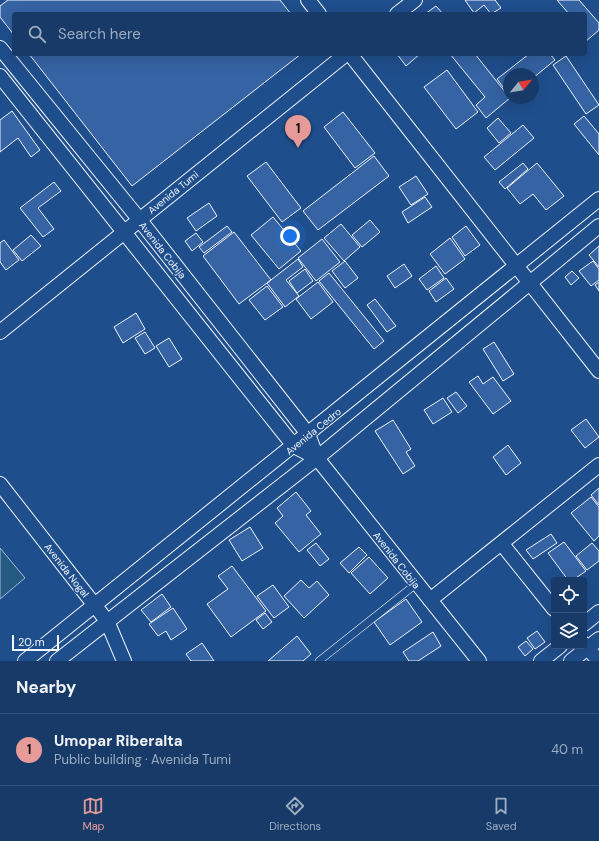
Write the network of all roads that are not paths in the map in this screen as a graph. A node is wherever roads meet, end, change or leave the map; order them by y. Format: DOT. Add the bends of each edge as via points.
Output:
graph roads {
  1 [pos="308,0"];
  2 [pos="415,0"];
  3 [pos="317,12"];
  4 [pos="400,12"];
  5 [pos="0,48"];
  6 [pos="343,56"];
  7 [pos="352,56"];
  8 [pos="0,76"];
  9 [pos="599,199"];
  10 [pos="139,219"];
  11 [pos="599,226"];
  12 [pos="125,232"];
  13 [pos="516,266"];
  14 [pos="529,283"];
  15 [pos="0,332"];
  16 [pos="599,371"];
  17 [pos="308,434"];
  18 [pos="294,446"];
  19 [pos="317,458"];
  20 [pos="599,465"];
  21 [pos="0,484"];
  22 [pos="502,544"];
  23 [pos="416,584"];
  24 [pos="430,600"];
  25 [pos="94,605"];
  26 [pos="551,605"];
  27 [pos="599,612"];
  28 [pos="107,621"];
  29 [pos="587,622"];
  30 [pos="590,643"];
  31 [pos="557,649"];
  32 [pos="564,649"];
  33 [pos="573,660"];
  34 [pos="25,661"];
  35 [pos="57,661"];
  36 [pos="124,661"];
  37 [pos="319,661"];
  38 [pos="479,661"];
  39 [pos="541,661"];
  40 [pos="599,661"];
  1 -- 3 [label="street"];
  2 -- 4 [label="street"];
  5 -- 10 [label="street, Avenida Cobija"];
  6 -- 10 [label="street, Avenida Tumi"];
  7 -- 13 [label="street"];
  8 -- 12 [label="street, Avenida Cobija"];
  9 -- 13 [label="street, Avenida Cedro"];
  10 -- 12 [label="street, Avenida Tumi"];
  10 -- 17 [label="street, Avenida Cobija"];
  11 -- 14 [label="street"];
  12 -- 15 [label="street, Avenida Tumi"];
  12 -- 18 [label="street, Avenida Cobija"];
  13 -- 14 [label="street"];
  13 -- 17 [label="street, Avenida Cedro"];
  14 -- 16 [label="street"];
  14 -- 19 [label="street"];
  17 -- 18 [label="street, Avenida Cedro"];
  17 -- 19 [label="street, Avenida Cobija"];
  18 -- 19 [label="street, Avenida Cobija"];
  18 -- 25 [label="street, Avenida Cedro"];
  19 -- 23 [label="street, Avenida Cobija"];
  19 -- 28 [label="street"];
  20 -- 22 [label="street"];
  21 -- 25 [label="street, Avenida Nogal"];
  22 -- 24 [label="street"];
  22 -- 26 [label="street"];
  23 -- 24 [label="street, Avenida Cobija"];
  23 -- 37 [label="lane"];
  24 -- 38 [label="street, Avenida Cobija"];
  25 -- 28 [label="street, Avenida Nogal"];
  25 -- 34 [label="street, Avenida Cedro"];
  27 -- 29 [label="street"];
  28 -- 35 [label="street"];
  28 -- 36 [label="street, Avenida Nogal"];
  30 -- 33 [label="street"];
  30 -- 40 [label="street"];
  31 -- 39 [label="street"];
  32 -- 33 [label="street"];
}
